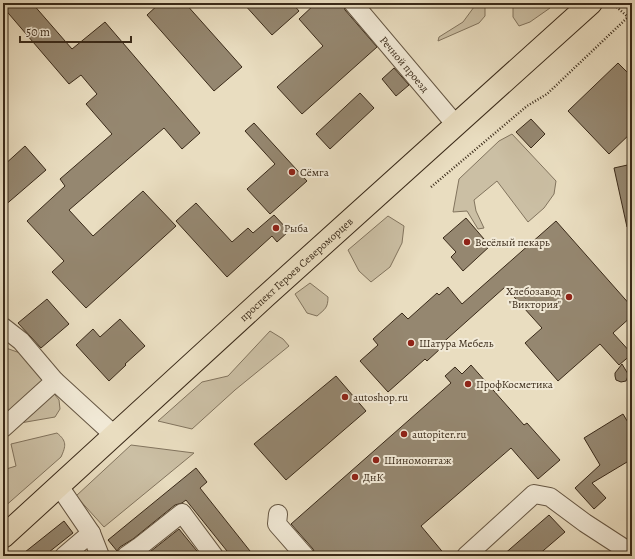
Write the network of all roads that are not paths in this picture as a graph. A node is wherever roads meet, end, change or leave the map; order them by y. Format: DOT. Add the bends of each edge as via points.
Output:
graph roads {
  1 [pos="353,3"];
  2 [pos="591,3"];
  3 [pos="456,125"];
  4 [pos="3,327"];
  5 [pos="55,381"];
  6 [pos="3,428"];
  7 [pos="114,435"];
  8 [pos="59,486"];
  9 [pos="278,514"];
  10 [pos="91,533"];
  11 [pos="3,537"];
  12 [pos="137,553"];
  13 [pos="64,556"];
  14 [pos="100,556"];
  15 [pos="214,556"];
  16 [pos="305,556"];
  17 [pos="466,556"];
  18 [pos="630,556"];
  1 -- 3 [label="street, Речной проезд"];
  2 -- 3 [label="main road, проспект Героев Североморцев"];
  3 -- 7 [label="main road, проспект Героев Североморцев"];
  4 -- 5 [label="street" via="21,341"];
  5 -- 6 [label="street"];
  5 -- 7 [label="street"];
  7 -- 8 [label="main road, проспект Героев Североморцев"];
  8 -- 10 [label="street"];
  8 -- 11 [label="main road, проспект Героев Североморцев"];
  9 -- 16 [label="street" via="277,524"];
  10 -- 13 [label="street"];
  10 -- 14 [label="street"];
  12 -- 15 [label="street" via="182,513"];
  17 -- 18 [label="street" via="534,494 550,497 624,549"];
}
